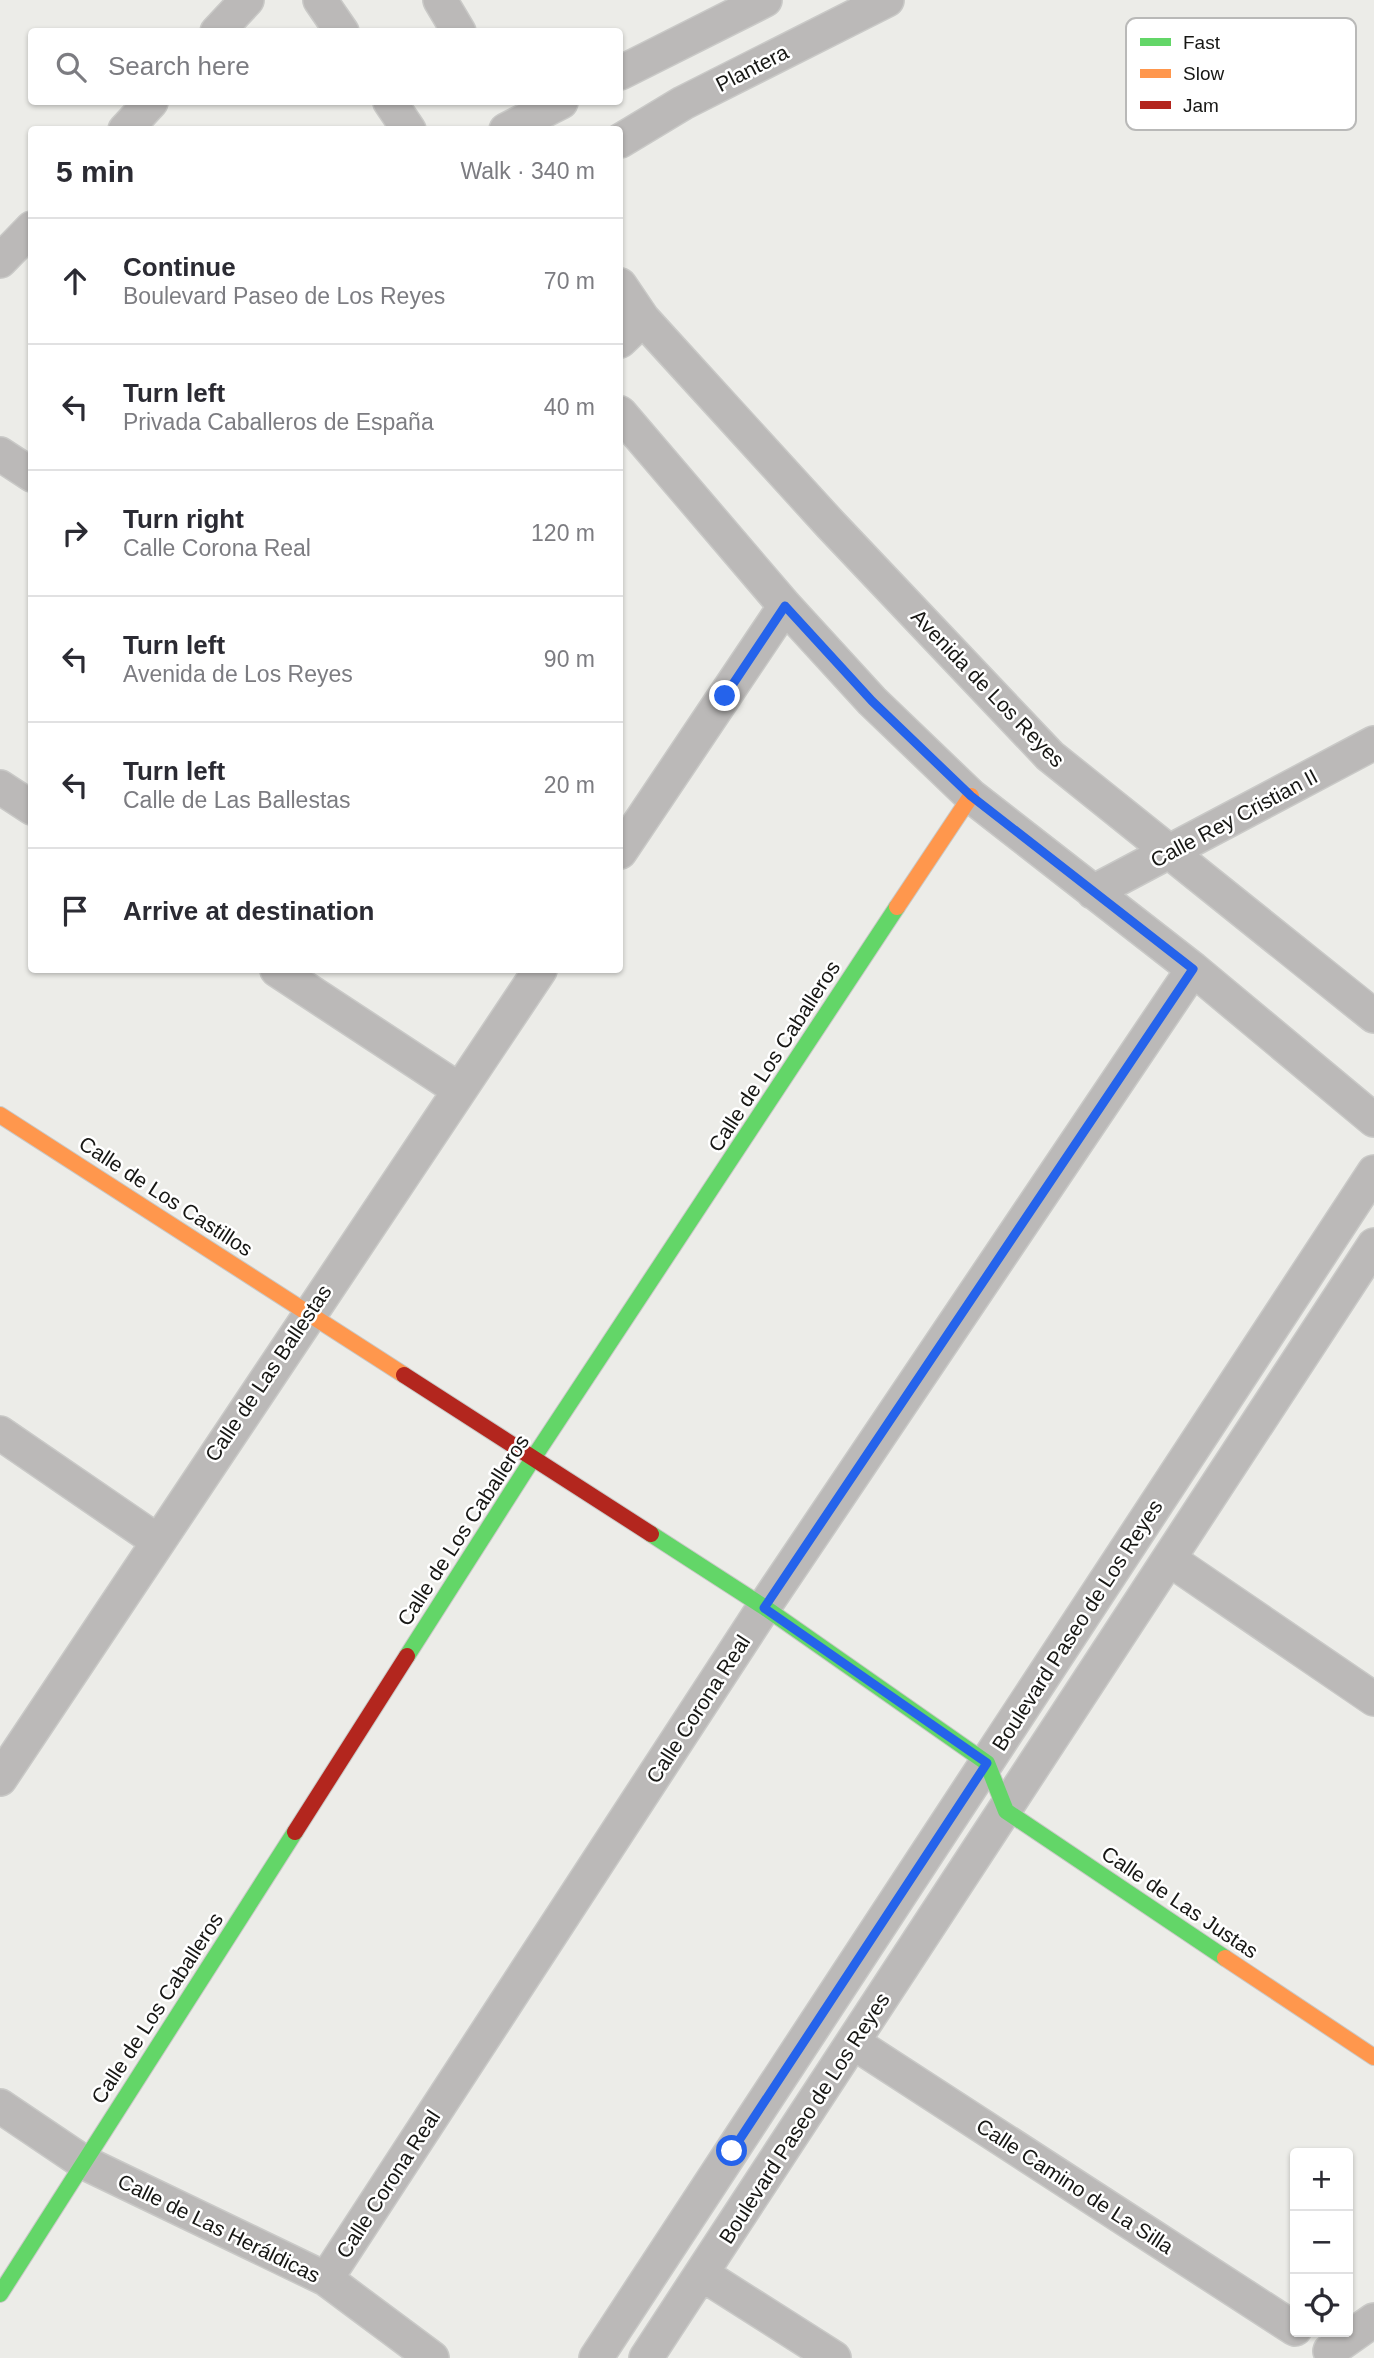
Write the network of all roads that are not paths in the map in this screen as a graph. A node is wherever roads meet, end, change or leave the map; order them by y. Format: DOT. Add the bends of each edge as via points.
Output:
graph roads {
  1 [pos="247,0"];
  2 [pos="320,0"];
  3 [pos="440,0"];
  4 [pos="765,0"];
  5 [pos="887,0"];
  6 [pos="848,9"];
  7 [pos="221,28"];
  8 [pos="339,28"];
  9 [pos="457,28"];
  10 [pos="623,71"];
  11 [pos="148,105"];
  12 [pos="392,105"];
  13 [pos="553,105"];
  14 [pos="510,121"];
  15 [pos="129,126"];
  16 [pos="406,126"];
  17 [pos="623,139"];
  18 [pos="28,232"];
  19 [pos="0,261"];
  20 [pos="623,297"];
  21 [pos="631,330"];
  22 [pos="623,417"];
  23 [pos="0,454"];
  24 [pos="28,472"];
  25 [pos="785,606"];
  26 [pos="1374,743"];
  27 [pos="0,787"];
  28 [pos="971,796"];
  29 [pos="28,805"];
  30 [pos="623,848"];
  31 [pos="1171,853"];
  32 [pos="1093,892"];
  33 [pos="1193,969"];
  34 [pos="281,973"];
  35 [pos="538,973"];
  36 [pos="1374,1016"];
  37 [pos="458,1089"];
  38 [pos="0,1115"];
  39 [pos="1374,1120"];
  40 [pos="1374,1172"];
  41 [pos="1374,1245"];
  42 [pos="309,1312"];
  43 [pos="0,1433"];
  44 [pos="533,1460"];
  45 [pos="156,1540"];
  46 [pos="1169,1559"];
  47 [pos="764,1608"];
  48 [pos="1374,1699"];
  49 [pos="987,1763"];
  50 [pos="1,1774"];
  51 [pos="1006,1811"];
  52 [pos="854,2043"];
  53 [pos="1374,2057"];
  54 [pos="0,2106"];
  55 [pos="83,2162"];
  56 [pos="702,2274"];
  57 [pos="326,2279"];
  58 [pos="0,2294"];
  59 [pos="1374,2320"];
  60 [pos="1290,2326"];
  61 [pos="1308,2337"];
  62 [pos="1335,2354"];
  63 [pos="432,2358"];
  64 [pos="596,2358"];
  65 [pos="646,2358"];
  66 [pos="834,2358"];
  1 -- 7 [label="street"];
  2 -- 8 [label="street"];
  3 -- 9 [label="street"];
  4 -- 10 [label="street"];
  5 -- 6 [label="street, Plantera"];
  6 -- 17 [label="street, Plantera"];
  11 -- 15 [label="street"];
  12 -- 16 [label="street"];
  13 -- 14 [label="street"];
  18 -- 19 [label="street"];
  20 -- 21 [label="street, Avenida de Los Reyes"];
  21 -- 31 [label="street, Avenida de Los Reyes" via="831,525 1051,756"];
  22 -- 25 [label="street"];
  23 -- 24 [label="street"];
  25 -- 28 [label="street" via="872,701"];
  25 -- 30 [label="street"];
  26 -- 31 [label="street, Calle Rey Cristian II"];
  27 -- 29 [label="street"];
  28 -- 32 [label="street"];
  28 -- 44 [label="street, Calle de Los Caballeros"];
  31 -- 32 [label="street, Calle Rey Cristian II"];
  31 -- 36 [label="street, Avenida de Los Reyes"];
  32 -- 33 [label="street"];
  33 -- 39 [label="street"];
  33 -- 47 [label="street, Calle Corona Real"];
  34 -- 37 [label="street"];
  35 -- 37 [label="street, Calle de Las Ballestas"];
  37 -- 42 [label="street, Calle de Las Ballestas"];
  38 -- 42 [label="street, Calle de Los Castillos"];
  40 -- 49 [label="street, Boulevard Paseo de Los Reyes"];
  41 -- 46 [label="street, Boulevard Paseo de Los Reyes"];
  42 -- 44 [label="street, Calle de Los Castillos"];
  42 -- 45 [label="street, Calle de Las Ballestas"];
  43 -- 45 [label="street"];
  44 -- 47 [label="street, Calle de Los Castillos"];
  44 -- 55 [label="street, Calle de Los Caballeros"];
  45 -- 50 [label="street, Calle de Las Ballestas"];
  46 -- 48 [label="street"];
  46 -- 51 [label="street, Boulevard Paseo de Los Reyes"];
  47 -- 49 [label="street, Calle de Los Castillos"];
  47 -- 57 [label="street, Calle Corona Real"];
  49 -- 51 [label="street"];
  49 -- 64 [label="street, Boulevard Paseo de Los Reyes"];
  51 -- 52 [label="street, Boulevard Paseo de Los Reyes"];
  51 -- 53 [label="street, Calle de Las Justas"];
  52 -- 56 [label="street, Boulevard Paseo de Los Reyes"];
  52 -- 60 [label="street, Calle Camino de La Silla"];
  54 -- 55 [label="street, Calle de Las Heráldicas"];
  55 -- 57 [label="street, Calle de Las Heráldicas"];
  55 -- 58 [label="street, Calle de Los Caballeros"];
  56 -- 65 [label="street, Boulevard Paseo de Los Reyes"];
  56 -- 66 [label="street"];
  57 -- 63 [label="street, Calle de Las Heráldicas"];
  59 -- 62 [label="street"];
  61 -- 62 [label="street"];
}
